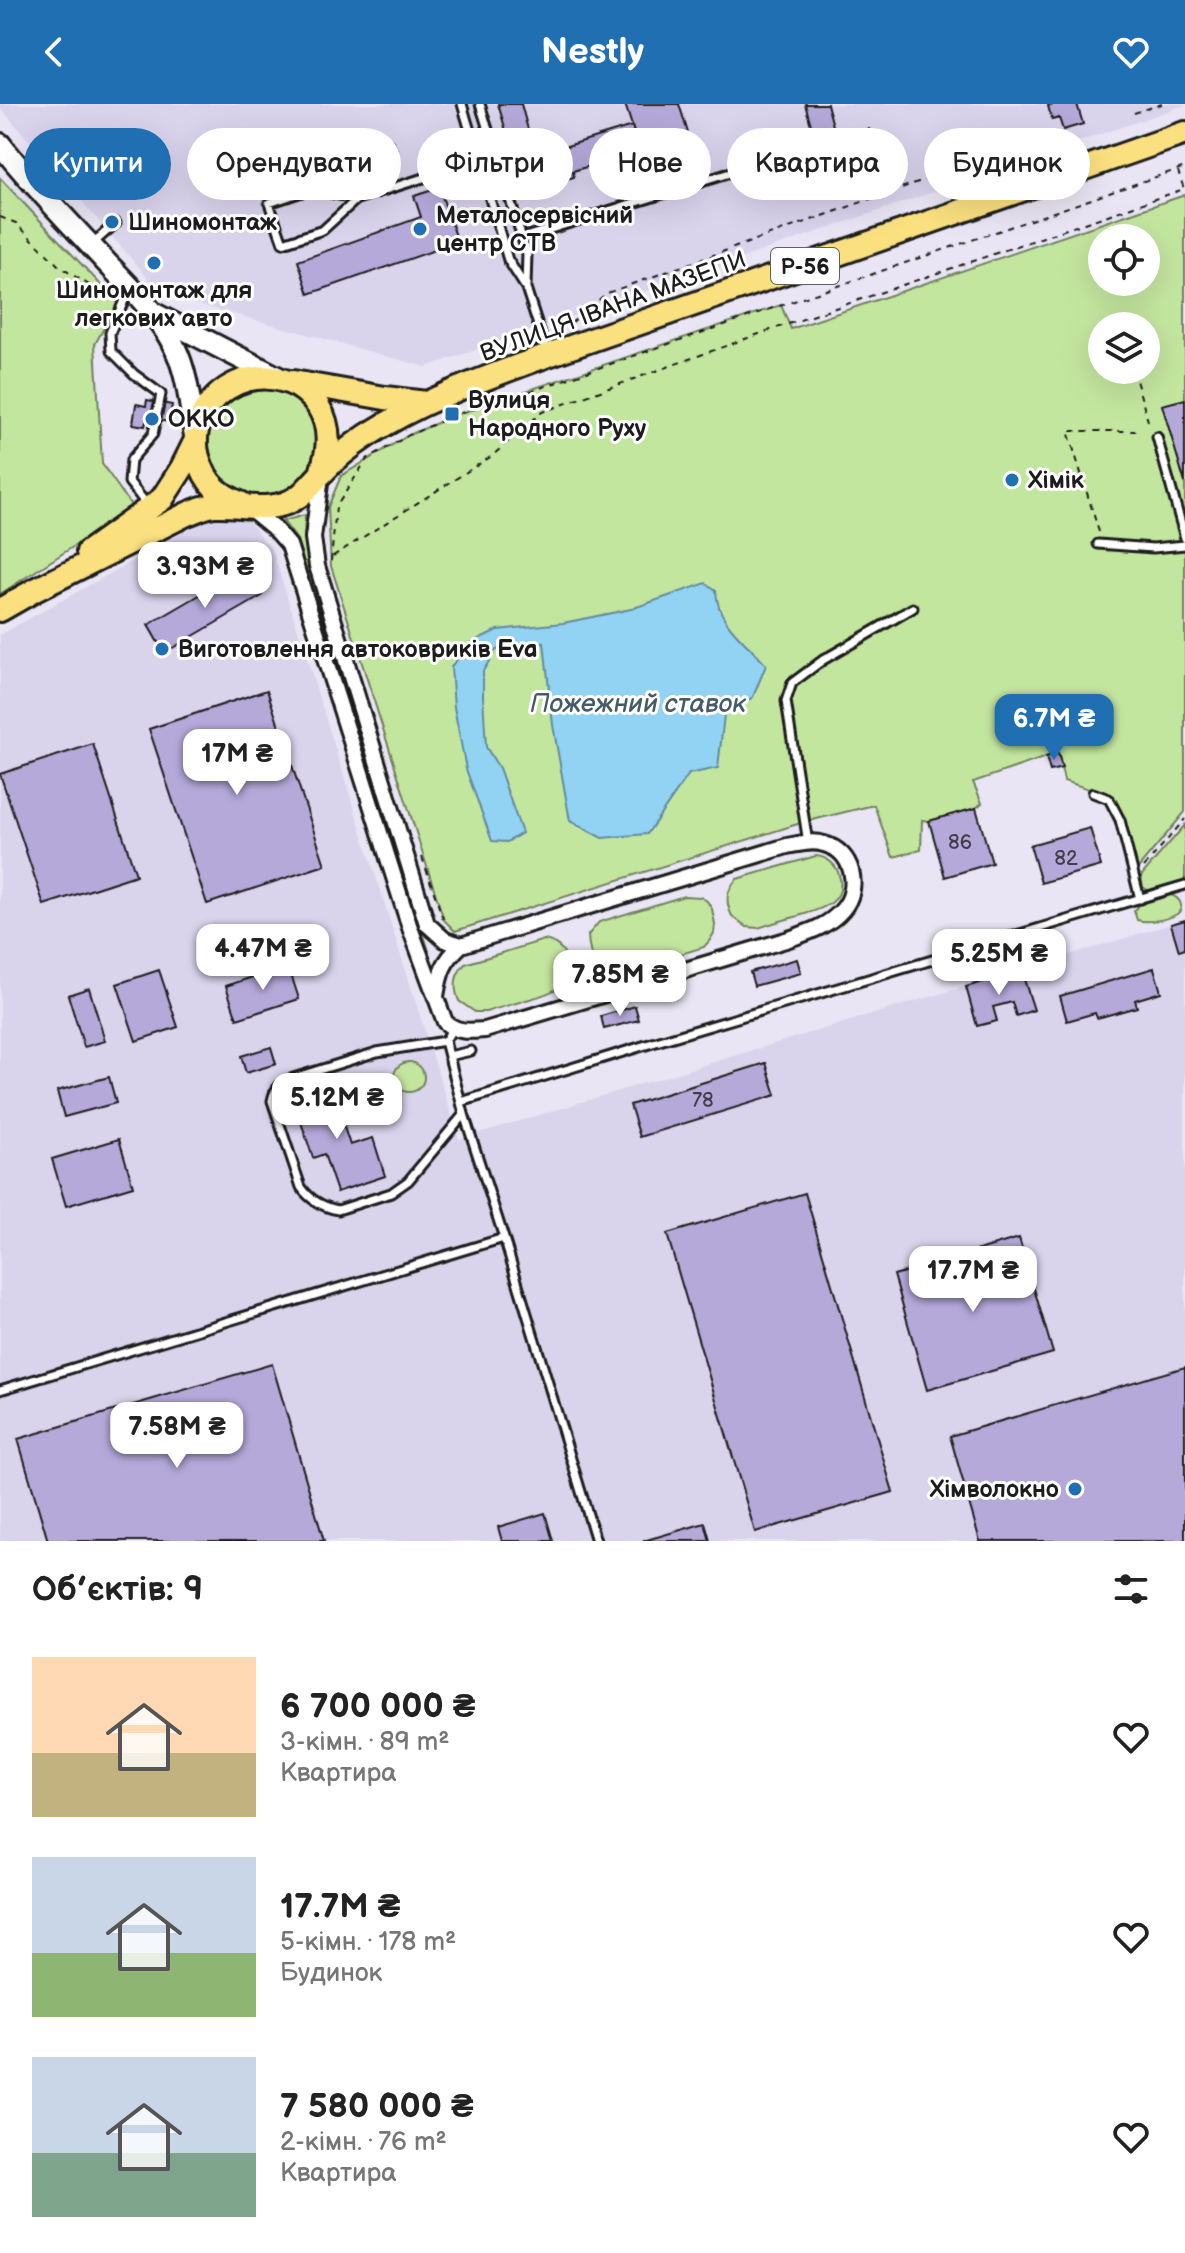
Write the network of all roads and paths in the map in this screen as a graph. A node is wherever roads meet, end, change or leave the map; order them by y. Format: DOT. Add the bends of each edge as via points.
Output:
graph roads {
  1 [pos="462,104"];
  2 [pos="480,104"];
  3 [pos="1162,104"];
  4 [pos="1134,113"];
  5 [pos="469,128"];
  6 [pos="488,128"];
  7 [pos="1183,138"];
  8 [pos="0,144"];
  9 [pos="1185,167"];
  10 [pos="1177,169"];
  11 [pos="727,174"];
  12 [pos="924,180"];
  13 [pos="357,199"];
  14 [pos="490,200"];
  15 [pos="510,200"];
  16 [pos="984,200"];
  17 [pos="985,204"];
  18 [pos="0,217"];
  19 [pos="116,223"];
  20 [pos="522,238"];
  21 [pos="90,245"];
  22 [pos="526,288"];
  23 [pos="127,294"];
  24 [pos="152,313"];
  25 [pos="571,323"];
  26 [pos="548,355"];
  27 [pos="281,379"];
  28 [pos="1137,384"];
  29 [pos="426,403"];
  30 [pos="1148,421"];
  31 [pos="1137,431"];
  32 [pos="1157,437"];
  33 [pos="196,440"];
  34 [pos="321,474"];
  35 [pos="248,507"];
  36 [pos="149,508"];
  37 [pos="1185,538"];
  38 [pos="1101,544"];
  39 [pos="1185,545"];
  40 [pos="331,557"];
  41 [pos="331,566"];
  42 [pos="35,590"];
  43 [pos="913,608"];
  44 [pos="0,610"];
  45 [pos="1093,793"];
  46 [pos="1185,819"];
  47 [pos="808,843"];
  48 [pos="418,847"];
  49 [pos="1136,882"];
  50 [pos="1185,885"];
  51 [pos="1140,899"];
  52 [pos="444,920"];
  53 [pos="461,945"];
  54 [pos="436,997"];
  55 [pos="448,1035"];
  56 [pos="471,1051"];
  57 [pos="449,1056"];
  58 [pos="461,1102"];
  59 [pos="464,1114"];
  60 [pos="504,1238"];
  61 [pos="0,1390"];
  62 [pos="596,1541"];
  1 -- 5 [label="lane"];
  2 -- 6 [label="lane"];
  3 -- 4 [label="path"];
  7 -- 17 [label="main road, ВУЛИЦЯ ІВАНА МАЗЕПИ / Р-56"];
  8 -- 21 [label="main road"];
  9 -- 10 [label="path"];
  10 -- 40 [label="path" via="1184,189 542,412 492,456"];
  10 -- 40 [label="path" via="409,435 367,459 336,507"];
  11 -- 20 [label="lane"];
  12 -- 25 [label="path" via="607,293"];
  13 -- 13 [label="lane" via="323,230 283,243 269,203 311,189"];
  14 -- 22 [label="lane" via="508,260"];
  15 -- 20 [label="lane"];
  16 -- 17 [label="lane"];
  17 -- 26 [label="main road, ВУЛИЦЯ ІВАНА МАЗЕПИ / Р-56"];
  18 -- 23 [label="path" via="16,223 60,267 102,293"];
  19 -- 21 [label="lane"];
  20 -- 22 [label="lane"];
  21 -- 23 [label="main road"];
  22 -- 26 [label="lane"];
  23 -- 24 [label="main road"];
  23 -- 36 [label="lane" via="110,333 111,351 161,394 153,434 131,460 129,482"];
  24 -- 27 [label="main road"];
  24 -- 33 [label="main road" via="174,346 186,378"];
  26 -- 29 [label="main road, ВУЛИЦЯ ІВАНА МАЗЕПИ / Р-56"];
  27 -- 29 [label="main road, ВУЛИЦЯ ІВАНА МАЗЕПИ / Р-56"];
  27 -- 33 [label="main road, Р-56" via="242,379 218,393 198,422"];
  27 -- 34 [label="main road" via="305,393 321,411 327,449"];
  28 -- 30 [label="path"];
  29 -- 34 [label="main road, ВУЛИЦЯ ІВАНА МАЗЕПИ / Р-56" via="369,434"];
  31 -- 38 [label="path" via="1068,431"];
  32 -- 37 [label="lane"];
  33 -- 35 [label="main road" via="213,488"];
  33 -- 36 [label="main road, Р-56" via="162,499"];
  34 -- 35 [label="main road, Р-56" via="293,500"];
  34 -- 53 [label="street" via="313,538 317,566 427,924 445,940"];
  35 -- 42 [label="main road, Р-56" via="213,505 173,520"];
  35 -- 54 [label="street" via="289,545"];
  36 -- 42 [label="main road, Р-56"];
  38 -- 39 [label="lane"];
  40 -- 41 [label="path"];
  42 -- 44 [label="main road, Р-56"];
  43 -- 47 [label="lane" via="792,683 786,701"];
  45 -- 49 [label="lane" via="1109,799 1120,820"];
  46 -- 49 [label="path"];
  47 -- 53 [label="street"];
  47 -- 55 [label="street" via="834,847 850,867 853,881 851,898 842,910 812,931 485,1030"];
  48 -- 52 [label="path"];
  49 -- 51 [label="lane"];
  50 -- 51 [label="lane"];
  51 -- 58 [label="lane"];
  53 -- 54 [label="street" via="440,972"];
  54 -- 55 [label="street"];
  55 -- 57 [label="lane"];
  55 -- 59 [label="lane" via="287,1080 278,1085 272,1101 301,1187 308,1197 338,1210 391,1193 408,1181"];
  56 -- 57 [label="lane"];
  57 -- 58 [label="lane"];
  58 -- 59 [label="lane"];
  59 -- 60 [label="lane"];
  60 -- 61 [label="lane"];
  60 -- 62 [label="lane"];
}
